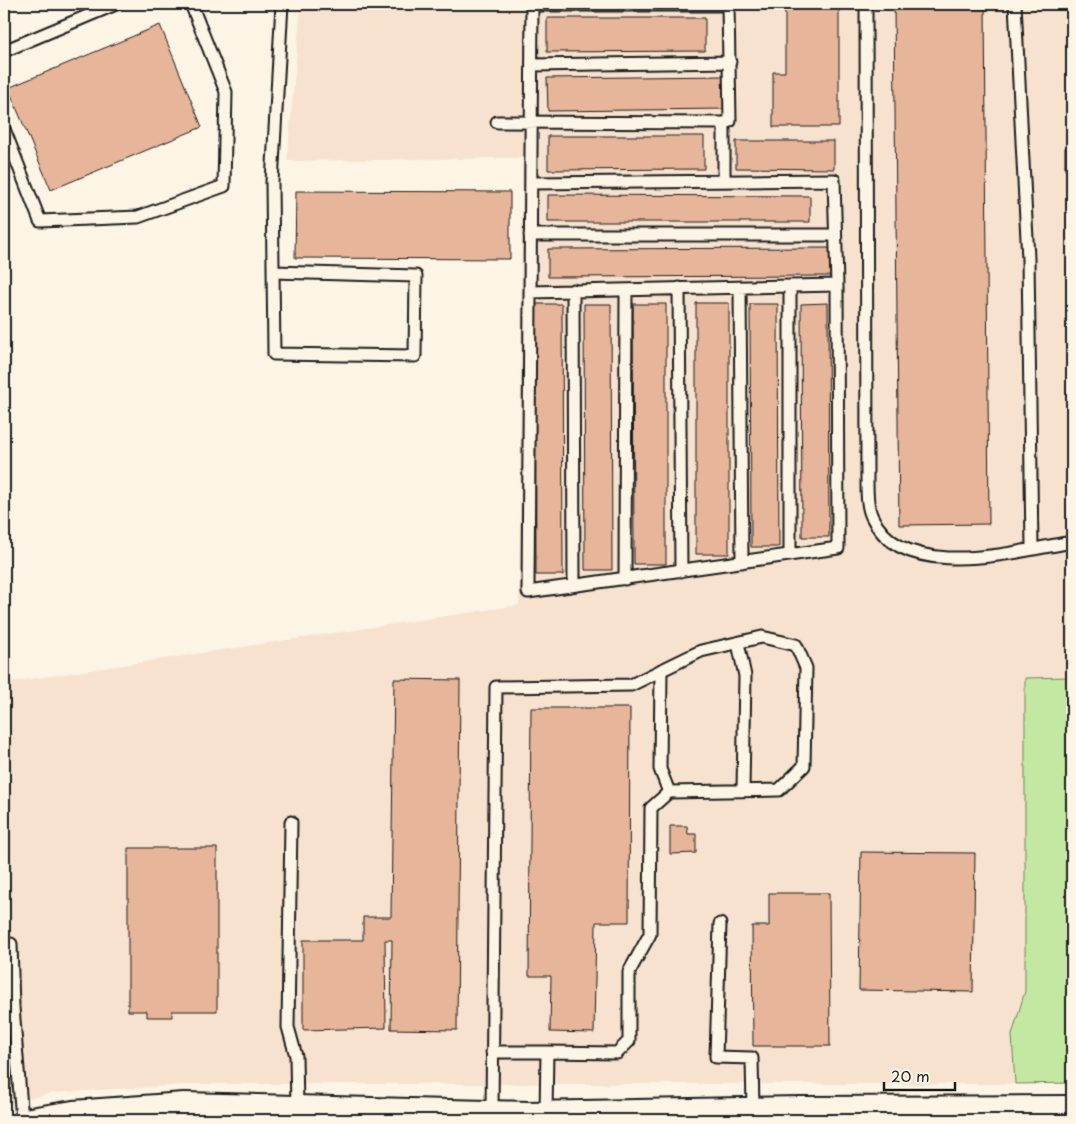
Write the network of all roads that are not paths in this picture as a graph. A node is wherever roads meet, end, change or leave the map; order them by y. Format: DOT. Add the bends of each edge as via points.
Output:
graph roads {
  1 [pos="116,4"];
  2 [pos="191,4"];
  3 [pos="282,4"];
  4 [pos="532,4"];
  5 [pos="866,4"];
  6 [pos="1015,4"];
  7 [pos="4,51"];
  8 [pos="730,62"];
  9 [pos="532,65"];
  10 [pos="498,122"];
  11 [pos="531,122"];
  12 [pos="724,123"];
  13 [pos="4,129"];
  14 [pos="724,180"];
  15 [pos="531,183"];
  16 [pos="530,235"];
  17 [pos="836,235"];
  18 [pos="272,272"];
  19 [pos="837,285"];
  20 [pos="790,286"];
  21 [pos="740,287"];
  22 [pos="679,288"];
  23 [pos="573,290"];
  24 [pos="626,290"];
  25 [pos="530,292"];
  26 [pos="1072,542"];
  27 [pos="1032,548"];
  28 [pos="790,555"];
  29 [pos="742,562"];
  30 [pos="681,571"];
  31 [pos="624,579"];
  32 [pos="574,585"];
  33 [pos="738,642"];
  34 [pos="661,670"];
  35 [pos="743,790"];
  36 [pos="669,792"];
  37 [pos="291,822"];
  38 [pos="720,924"];
  39 [pos="11,944"];
  40 [pos="492,1052"];
  41 [pos="547,1052"];
  42 [pos="1072,1106"];
  43 [pos="297,1107"];
  44 [pos="185,1112"];
  45 [pos="492,1112"];
  46 [pos="546,1113"];
  47 [pos="746,1113"];
  48 [pos="1037,1114"];
  49 [pos="400,1115"];
  50 [pos="573,1116"];
  51 [pos="23,1120"];
  1 -- 7 [label="lane"];
  2 -- 13 [label="lane" via="226,92 224,186 138,217 40,221"];
  3 -- 18 [label="lane" via="272,182"];
  4 -- 8 [label="lane" via="728,5"];
  4 -- 9 [label="lane"];
  5 -- 27 [label="lane" via="867,483 871,516 890,541 926,556 971,558"];
  6 -- 27 [label="lane" via="1028,259"];
  8 -- 9 [label="lane"];
  8 -- 12 [label="lane" via="730,121"];
  9 -- 11 [label="lane"];
  10 -- 11 [label="lane"];
  11 -- 12 [label="lane"];
  11 -- 15 [label="lane"];
  12 -- 14 [label="lane"];
  14 -- 15 [label="lane"];
  14 -- 17 [label="lane" via="834,180"];
  15 -- 16 [label="lane"];
  16 -- 17 [label="lane"];
  16 -- 25 [label="lane"];
  17 -- 19 [label="lane"];
  18 -- 18 [label="lane" via="274,354 415,356 416,276"];
  19 -- 20 [label="lane"];
  19 -- 28 [label="lane" via="838,548"];
  20 -- 21 [label="lane"];
  20 -- 28 [label="lane"];
  21 -- 22 [label="lane"];
  21 -- 29 [label="lane"];
  22 -- 24 [label="lane"];
  22 -- 30 [label="lane"];
  23 -- 24 [label="lane"];
  23 -- 25 [label="lane"];
  23 -- 32 [label="lane"];
  24 -- 31 [label="lane"];
  25 -- 32 [label="lane" via="528,592"];
  26 -- 27 [label="lane"];
  28 -- 29 [label="lane"];
  29 -- 30 [label="lane"];
  30 -- 31 [label="lane"];
  31 -- 32 [label="lane"];
  33 -- 34 [label="lane" via="701,651"];
  33 -- 35 [label="lane" via="745,676"];
  33 -- 35 [label="lane" via="762,637 796,644 806,668 804,766 779,790"];
  34 -- 36 [label="lane" via="660,769"];
  34 -- 40 [label="lane" via="631,685 496,687"];
  35 -- 36 [label="lane"];
  36 -- 41 [label="lane" via="651,808 650,934 629,972 629,1041 617,1053"];
  37 -- 43 [label="lane" via="288,1027 296,1056"];
  38 -- 47 [label="lane" via="716,1057 752,1058"];
  39 -- 51 [label="lane"];
  40 -- 41 [label="lane"];
  40 -- 45 [label="lane"];
  41 -- 46 [label="lane"];
  42 -- 48 [label="street"];
  43 -- 44 [label="street"];
  43 -- 49 [label="street"];
  44 -- 51 [label="street" via="73,1112"];
  45 -- 46 [label="street"];
  45 -- 49 [label="street"];
  46 -- 50 [label="street"];
  47 -- 48 [label="street"];
  47 -- 50 [label="street"];
}
